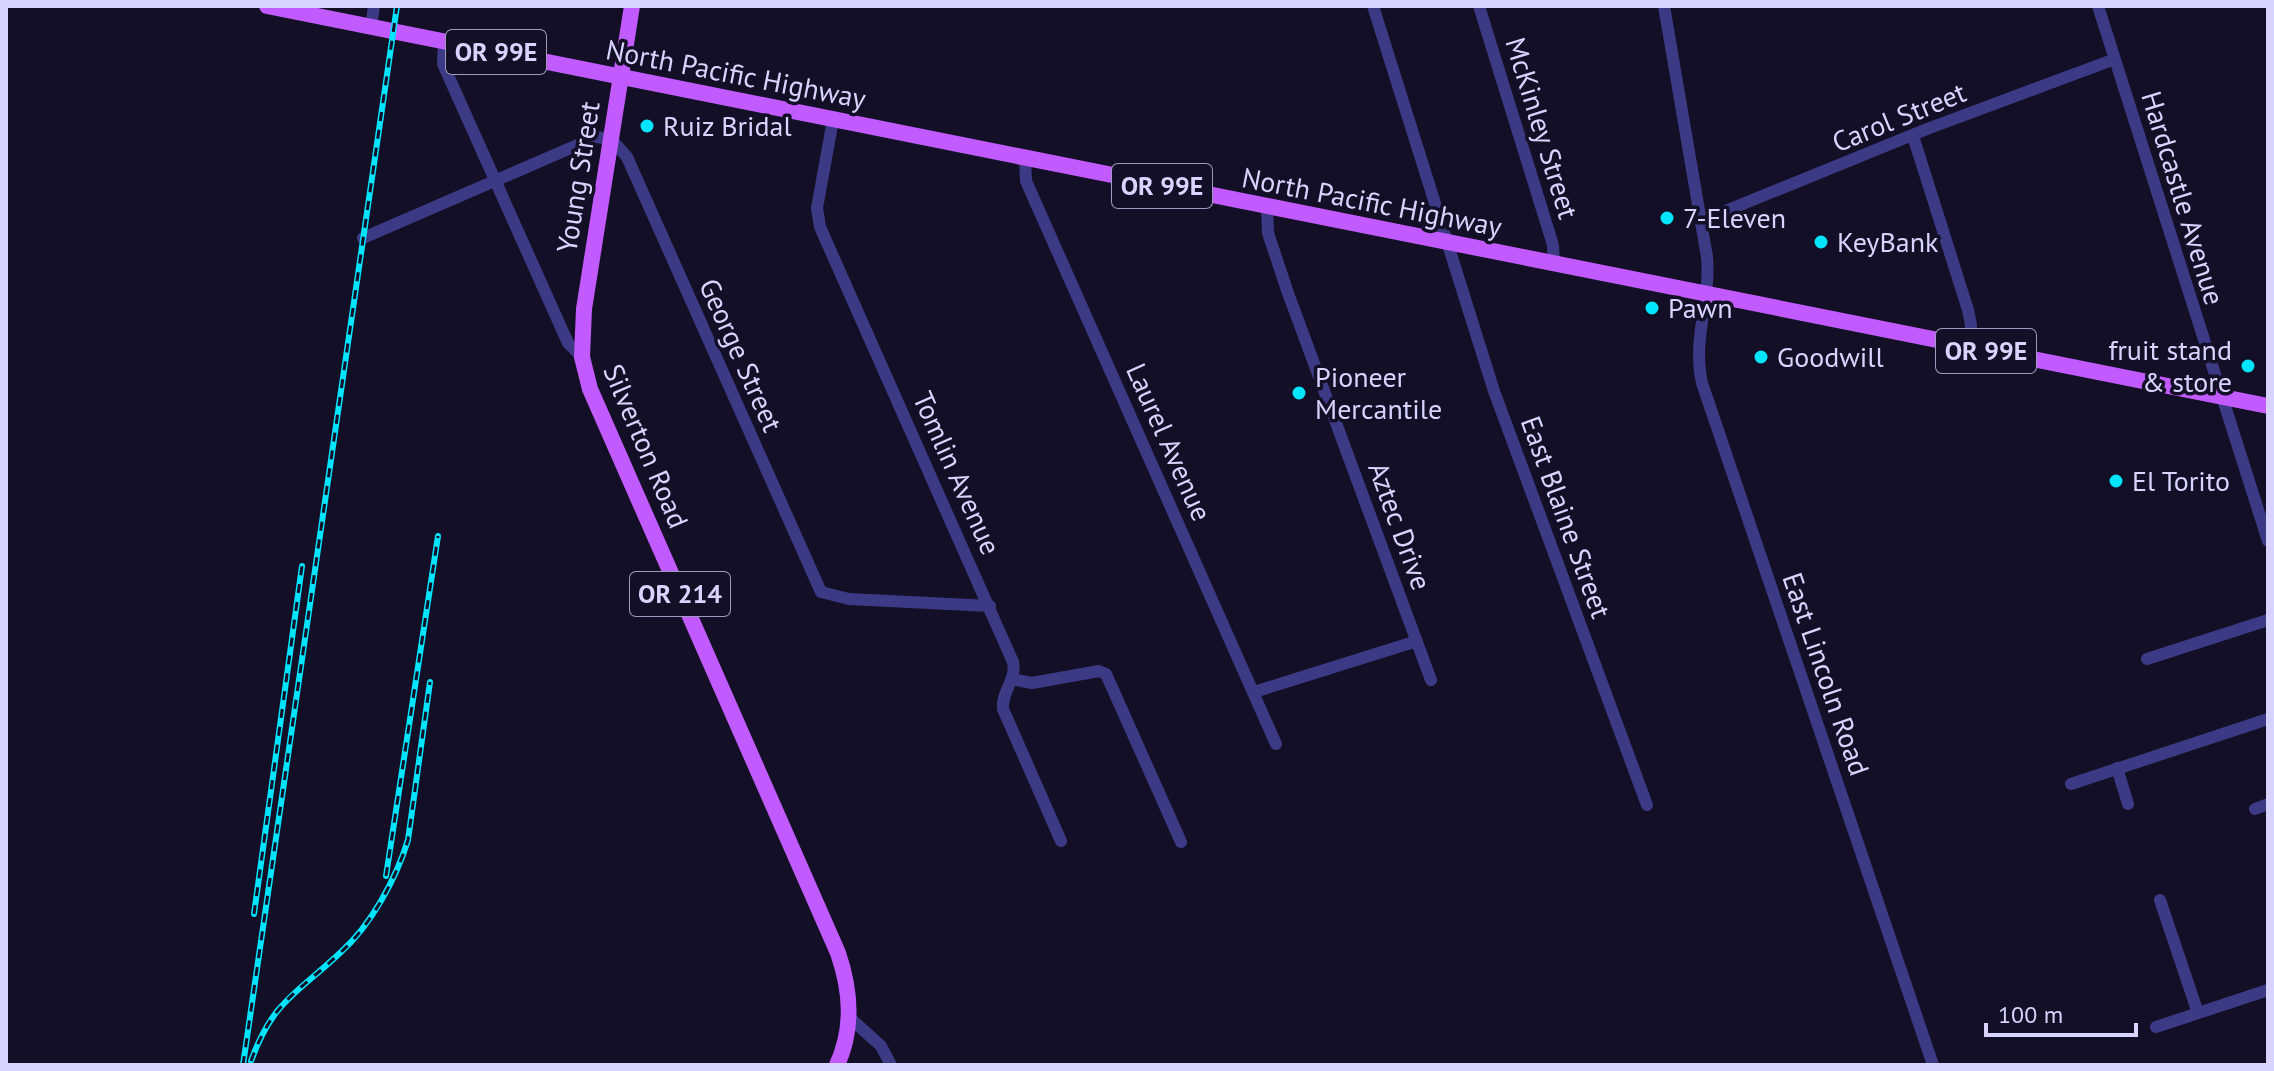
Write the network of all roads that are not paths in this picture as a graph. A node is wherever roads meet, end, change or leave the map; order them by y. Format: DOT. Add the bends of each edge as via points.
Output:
graph roads {
  1 [pos="267,6"];
  2 [pos="374,6"];
  3 [pos="632,6"];
  4 [pos="1373,6"];
  5 [pos="1479,6"];
  6 [pos="1664,6"];
  7 [pos="2098,6"];
  8 [pos="371,27"];
  9 [pos="444,41"];
  10 [pos="2115,59"];
  11 [pos="620,77"];
  12 [pos="833,120"];
  13 [pos="1913,136"];
  14 [pos="611,139"];
  15 [pos="1025,158"];
  16 [pos="496,182"];
  17 [pos="1267,207"];
  18 [pos="1701,221"];
  19 [pos="363,238"];
  20 [pos="1446,243"];
  21 [pos="1554,265"];
  22 [pos="1705,295"];
  23 [pos="1969,347"];
  24 [pos="582,357"];
  25 [pos="2221,397"];
  26 [pos="2268,406"];
  27 [pos="2268,541"];
  28 [pos="990,606"];
  29 [pos="2268,620"];
  30 [pos="1417,641"];
  31 [pos="2147,659"];
  32 [pos="1012,679"];
  33 [pos="1431,680"];
  34 [pos="1254,692"];
  35 [pos="2268,719"];
  36 [pos="1276,744"];
  37 [pos="2117,768"];
  38 [pos="2071,784"];
  39 [pos="2128,804"];
  40 [pos="1647,805"];
  41 [pos="1061,841"];
  42 [pos="1181,842"];
  43 [pos="2160,900"];
  44 [pos="2268,990"];
  45 [pos="2198,1013"];
  46 [pos="849,1017"];
  47 [pos="2156,1027"];
  48 [pos="837,1065"];
  49 [pos="891,1065"];
  50 [pos="1933,1065"];
  1 -- 8 [label="main road, OR 99E"];
  2 -- 8 [label="street"];
  3 -- 11 [label="main road, Young Street"];
  4 -- 20 [label="street, East Blaine Street"];
  5 -- 21 [label="street, McKinley Street" via="1553,245"];
  6 -- 18 [label="street, East Lincoln Road"];
  7 -- 10 [label="street, Hardcastle Avenue"];
  8 -- 9 [label="main road, North Pacific Highway / OR 99E"];
  9 -- 11 [label="main road, North Pacific Highway / OR 99E"];
  9 -- 16 [label="street, Silverton Road" via="443,64"];
  10 -- 13 [label="street, Carol Street"];
  10 -- 25 [label="street, Hardcastle Avenue"];
  11 -- 12 [label="main road, North Pacific Highway / OR 99E"];
  11 -- 14 [label="main road, Young Street / OR 214"];
  12 -- 15 [label="main road, North Pacific Highway / OR 99E"];
  12 -- 28 [label="street, Tomlin Avenue" via="817,208 820,227"];
  13 -- 18 [label="street, Carol Street"];
  13 -- 23 [label="street" via="1970,319"];
  14 -- 16 [label="street" via="596,137"];
  14 -- 24 [label="main road, Young Street / OR 214" via="584,309"];
  14 -- 28 [label="street, George Street" via="627,157 823,594"];
  15 -- 17 [label="main road, North Pacific Highway / OR 99E"];
  15 -- 34 [label="street, Laurel Avenue" via="1026,181"];
  16 -- 19 [label="street"];
  16 -- 24 [label="street, Silverton Road" via="568,343"];
  17 -- 20 [label="main road, North Pacific Highway / OR 99E"];
  17 -- 30 [label="street, Aztec Drive" via="1268,233 1288,293"];
  18 -- 22 [label="street, East Lincoln Road" via="1709,271"];
  20 -- 21 [label="main road, North Pacific Highway / OR 99E"];
  20 -- 40 [label="street, East Blaine Street" via="1494,391"];
  21 -- 22 [label="main road, North Pacific Highway / OR 99E"];
  22 -- 23 [label="main road, North Pacific Highway / OR 99E"];
  22 -- 50 [label="street, East Lincoln Road" via="1698,367"];
  23 -- 25 [label="main road, North Pacific Highway / OR 99E"];
  24 -- 46 [label="main road, Silverton Road / OR 214" via="590,389 843,968"];
  25 -- 26 [label="main road, North Pacific Highway / OR 99E"];
  25 -- 27 [label="street, Hardcastle Avenue"];
  28 -- 32 [label="street, Tomlin Avenue" via="1013,662"];
  29 -- 31 [label="street"];
  30 -- 33 [label="street, Aztec Drive"];
  30 -- 34 [label="street"];
  32 -- 41 [label="street, Tomlin Avenue" via="1003,699 1005,715"];
  32 -- 42 [label="street" via="1032,683 1106,674"];
  34 -- 36 [label="street, Laurel Avenue"];
  35 -- 37 [label="street"];
  37 -- 38 [label="street"];
  37 -- 39 [label="street"];
  43 -- 45 [label="street"];
  44 -- 45 [label="street"];
  45 -- 47 [label="street"];
  46 -- 48 [label="main road, OR 214"];
  46 -- 49 [label="street" via="881,1046"];
}
